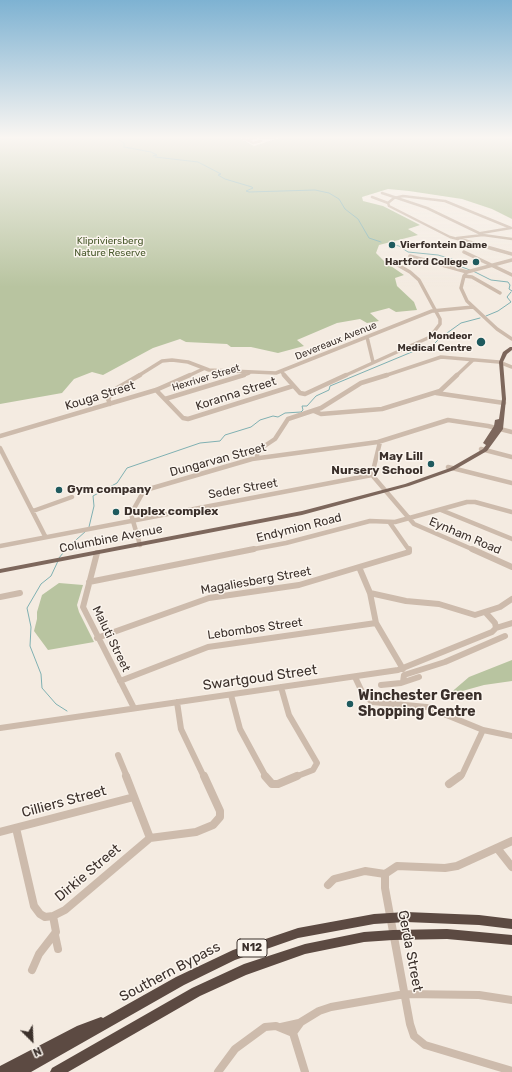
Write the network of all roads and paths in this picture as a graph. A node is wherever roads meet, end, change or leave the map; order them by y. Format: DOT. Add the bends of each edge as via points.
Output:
graph roads {
  1 [pos="382,193"];
  2 [pos="372,197"];
  3 [pos="394,198"];
  4 [pos="388,203"];
  5 [pos="481,234"];
  6 [pos="455,238"];
  7 [pos="512,239"];
  8 [pos="464,252"];
  9 [pos="512,254"];
  10 [pos="410,256"];
  11 [pos="512,260"];
  12 [pos="396,264"];
  13 [pos="490,265"];
  14 [pos="467,272"];
  15 [pos="512,275"];
  16 [pos="464,276"];
  17 [pos="500,293"];
  18 [pos="472,307"];
  19 [pos="435,310"];
  20 [pos="367,337"];
  21 [pos="512,339"];
  22 [pos="512,346"];
  23 [pos="473,360"];
  24 [pos="373,362"];
  25 [pos="499,362"];
  26 [pos="512,367"];
  27 [pos="203,369"];
  28 [pos="281,371"];
  29 [pos="250,372"];
  30 [pos="293,386"];
  31 [pos="156,390"];
  32 [pos="436,394"];
  33 [pos="166,399"];
  34 [pos="502,403"];
  35 [pos="110,404"];
  36 [pos="314,411"];
  37 [pos="498,428"];
  38 [pos="512,432"];
  39 [pos="0,436"];
  40 [pos="380,442"];
  41 [pos="0,448"];
  42 [pos="483,449"];
  43 [pos="512,457"];
  44 [pos="257,458"];
  45 [pos="450,468"];
  46 [pos="372,475"];
  47 [pos="512,483"];
  48 [pos="384,490"];
  49 [pos="72,497"];
  50 [pos="441,510"];
  51 [pos="33,511"];
  52 [pos="512,512"];
  53 [pos="409,519"];
  54 [pos="132,520"];
  55 [pos="390,523"];
  56 [pos="45,536"];
  57 [pos="512,539"];
  58 [pos="140,545"];
  59 [pos="0,546"];
  60 [pos="97,553"];
  61 [pos="359,567"];
  62 [pos="512,567"];
  63 [pos="0,571"];
  64 [pos="89,582"];
  65 [pos="20,593"];
  66 [pos="370,593"];
  67 [pos="0,597"];
  68 [pos="512,599"];
  69 [pos="486,613"];
  70 [pos="376,623"];
  71 [pos="512,623"];
  72 [pos="496,628"];
  73 [pos="505,636"];
  74 [pos="97,638"];
  75 [pos="457,646"];
  76 [pos="463,654"];
  77 [pos="402,669"];
  78 [pos="355,677"];
  79 [pos="419,677"];
  80 [pos="120,681"];
  81 [pos="403,682"];
  82 [pos="381,685"];
  83 [pos="281,687"];
  84 [pos="231,695"];
  85 [pos="177,702"];
  86 [pos="134,708"];
  87 [pos="0,728"];
  88 [pos="483,730"];
  89 [pos="512,736"];
  90 [pos="118,755"];
  91 [pos="449,784"];
  92 [pos="134,797"];
  93 [pos="16,828"];
  94 [pos="0,832"];
  95 [pos="150,838"];
  96 [pos="512,841"];
  97 [pos="497,848"];
  98 [pos="512,867"];
  99 [pos="385,874"];
  100 [pos="328,885"];
  101 [pos="53,916"];
  102 [pos="512,924"];
  103 [pos="55,935"];
  104 [pos="512,940"];
  105 [pos="58,949"];
  106 [pos="32,970"];
  107 [pos="405,994"];
  108 [pos="512,1000"];
  109 [pos="113,1020"];
  110 [pos="301,1022"];
  111 [pos="281,1027"];
  112 [pos="293,1033"];
  113 [pos="93,1051"];
  114 [pos="512,1071"];
  115 [pos="0,1072"];
  116 [pos="19,1072"];
  117 [pos="56,1072"];
  118 [pos="66,1072"];
  119 [pos="218,1072"];
  120 [pos="305,1072"];
  1 -- 3 [label="street"];
  2 -- 4 [label="street"];
  3 -- 4 [label="street"];
  3 -- 5 [label="street" via="440,214"];
  3 -- 5 [label="street" via="409,196 448,202 511,228"];
  4 -- 6 [label="street"];
  5 -- 6 [label="street"];
  5 -- 7 [label="street"];
  6 -- 9 [label="street"];
  8 -- 13 [label="street"];
  10 -- 14 [label="street"];
  11 -- 13 [label="street"];
  12 -- 19 [label="street" via="419,280"];
  13 -- 14 [label="street"];
  13 -- 15 [label="street"];
  14 -- 16 [label="street"];
  16 -- 17 [label="street" via="472,277"];
  16 -- 18 [label="street" via="462,293"];
  18 -- 19 [label="street, Devereaux Avenue"];
  18 -- 21 [label="street"];
  19 -- 20 [label="street, Devereaux Avenue"];
  19 -- 24 [label="street" via="440,323 430,337"];
  20 -- 24 [label="street"];
  20 -- 28 [label="street, Devereaux Avenue"];
  22 -- 25 [label="main road"];
  23 -- 25 [label="street"];
  23 -- 32 [label="street"];
  23 -- 36 [label="street" via="435,358 361,383"];
  24 -- 30 [label="street" via="302,394"];
  25 -- 26 [label="street"];
  25 -- 34 [label="main road, Columbine Avenue"];
  27 -- 29 [label="street, Devereaux Avenue"];
  27 -- 31 [label="street, Kouga Street"];
  27 -- 35 [label="street" via="188,362 160,362 114,390 108,399"];
  28 -- 29 [label="street, Devereaux Avenue"];
  28 -- 30 [label="street"];
  29 -- 33 [label="street, Hexriver Street"];
  30 -- 33 [label="street, Koranna Street" via="191,419 185,419"];
  31 -- 33 [label="street"];
  31 -- 35 [label="street, Kouga Street"];
  32 -- 34 [label="street"];
  32 -- 36 [label="street" via="382,409 321,414"];
  34 -- 37 [label="main road, Columbine Avenue"];
  35 -- 39 [label="street, Kouga Street"];
  36 -- 44 [label="street" via="286,420 275,439 257,451"];
  37 -- 38 [label="street, Dungarvan Street"];
  37 -- 40 [label="street, Dungarvan Street" via="450,420"];
  37 -- 42 [label="main road, Columbine Avenue"];
  40 -- 44 [label="street, Dungarvan Street"];
  40 -- 46 [label="street"];
  41 -- 51 [label="street"];
  42 -- 43 [label="street"];
  42 -- 45 [label="main road, Columbine Avenue"];
  44 -- 54 [label="street, Dungarvan Street" via="146,491 132,510"];
  45 -- 47 [label="street"];
  45 -- 48 [label="main road, Columbine Avenue" via="418,481"];
  46 -- 48 [label="street, Eynham Road"];
  46 -- 54 [label="street, Seder Street"];
  48 -- 53 [label="street, Eynham Road"];
  48 -- 58 [label="main road, Columbine Avenue" via="302,514"];
  49 -- 51 [label="street"];
  50 -- 52 [label="street, Endymion Road" via="469,502"];
  50 -- 53 [label="street, Endymion Road"];
  50 -- 57 [label="street"];
  51 -- 56 [label="street"];
  53 -- 55 [label="street, Endymion Road"];
  53 -- 62 [label="street, Eynham Road" via="420,528"];
  54 -- 56 [label="street, Seder Street"];
  54 -- 58 [label="street"];
  55 -- 61 [label="street, Magaliesberg Street" via="410,551"];
  55 -- 64 [label="street, Endymion Road" via="366,521 286,543"];
  56 -- 59 [label="street, Seder Street"];
  58 -- 60 [label="main road, Columbine Avenue"];
  60 -- 63 [label="main road, Columbine Avenue"];
  60 -- 64 [label="street, Maluti Street"];
  61 -- 66 [label="street"];
  61 -- 74 [label="street, Magaliesberg Street" via="299,585 211,597"];
  64 -- 74 [label="street, Maluti Street" via="83,607"];
  65 -- 67 [label="street"];
  66 -- 69 [label="street" via="406,601 439,604 472,615"];
  66 -- 70 [label="street"];
  68 -- 69 [label="street"];
  69 -- 72 [label="street" via="494,620"];
  70 -- 77 [label="street"];
  70 -- 80 [label="street, Lebombos Street" via="208,647"];
  71 -- 72 [label="street, Swartgoud Street"];
  72 -- 75 [label="street, Swartgoud Street" via="490,633"];
  73 -- 76 [label="street"];
  74 -- 80 [label="street, Maluti Street"];
  75 -- 76 [label="street"];
  75 -- 77 [label="street, Swartgoud Street"];
  76 -- 81 [label="street" via="404,675"];
  77 -- 78 [label="street, Swartgoud Street"];
  78 -- 83 [label="street, Swartgoud Street"];
  78 -- 88 [label="street" via="363,694 372,702 427,707"];
  79 -- 81 [label="street"];
  80 -- 86 [label="street, Maluti Street"];
  81 -- 82 [label="street"];
  83 -- 84 [label="street, Swartgoud Street"];
  83 -- 84 [label="street" via="288,712 317,763 313,770 278,784 267,780 240,729"];
  84 -- 85 [label="street, Swartgoud Street"];
  85 -- 86 [label="street, Swartgoud Street"];
  85 -- 95 [label="street" via="181,729 220,811 220,817 213,825 196,832"];
  86 -- 87 [label="street, Swartgoud Street"];
  88 -- 89 [label="street"];
  88 -- 91 [label="street" via="463,773"];
  90 -- 92 [label="street"];
  92 -- 93 [label="street, Cilliers Street"];
  92 -- 95 [label="street"];
  93 -- 94 [label="street, Cilliers Street"];
  93 -- 101 [label="street, Dirkie Street" via="35,909 42,916"];
  95 -- 101 [label="street, Dirkie Street" via="65,910"];
  96 -- 97 [label="street"];
  97 -- 98 [label="street"];
  97 -- 99 [label="street" via="457,866 397,866"];
  99 -- 100 [label="street" via="365,871 334,879"];
  99 -- 107 [label="street, Gerda Street" via="387,902"];
  101 -- 103 [label="street"];
  102 -- 109 [label="highway, Southern Bypass / N12" via="471,919 406,917 374,919 298,933 233,955 180,981"];
  103 -- 105 [label="street"];
  103 -- 106 [label="street" via="39,954"];
  104 -- 113 [label="highway, N12" via="447,934 393,935 305,949 244,970 196,992"];
  107 -- 108 [label="street" via="456,994"];
  107 -- 110 [label="street" via="331,1007 318,1011"];
  107 -- 114 [label="street, Gerda Street" via="412,1032 425,1045"];
  109 -- 115 [label="highway" via="81,1030"];
  109 -- 116 [label="highway, Southern Bypass / N12"];
  110 -- 111 [label="street"];
  110 -- 112 [label="street"];
  111 -- 112 [label="street"];
  111 -- 119 [label="street" via="265,1027 245,1040 230,1054"];
  112 -- 120 [label="street"];
  113 -- 117 [label="highway, N12"];
  113 -- 118 [label="highway"];
}
